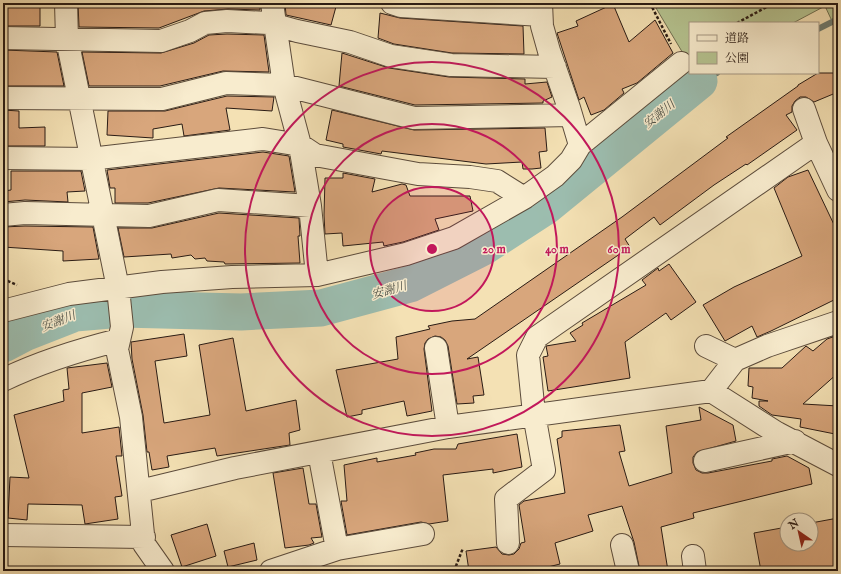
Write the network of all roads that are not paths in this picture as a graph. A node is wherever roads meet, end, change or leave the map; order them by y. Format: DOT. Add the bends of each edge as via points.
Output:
graph roads {
  1 [pos="66,3"];
  2 [pos="272,3"];
  3 [pos="392,3"];
  4 [pos="541,9"];
  5 [pos="274,25"];
  6 [pos="3,38"];
  7 [pos="67,40"];
  8 [pos="681,63"];
  9 [pos="555,67"];
  10 [pos="284,85"];
  11 [pos="3,98"];
  12 [pos="78,99"];
  13 [pos="804,109"];
  14 [pos="571,115"];
  15 [pos="816,142"];
  16 [pos="300,145"];
  17 [pos="580,145"];
  18 [pos="3,158"];
  19 [pos="90,160"];
  20 [pos="838,190"];
  21 [pos="524,198"];
  22 [pos="310,206"];
  23 [pos="102,214"];
  24 [pos="3,215"];
  25 [pos="317,275"];
  26 [pos="118,294"];
  27 [pos="3,311"];
  28 [pos="838,322"];
  29 [pos="121,333"];
  30 [pos="706,346"];
  31 [pos="436,348"];
  32 [pos="735,360"];
  33 [pos="3,380"];
  34 [pos="711,392"];
  35 [pos="534,414"];
  36 [pos="448,427"];
  37 [pos="795,441"];
  38 [pos="319,452"];
  39 [pos="705,461"];
  40 [pos="838,465"];
  41 [pos="140,491"];
  42 [pos="423,534"];
  43 [pos="3,535"];
  44 [pos="144,537"];
  45 [pos="508,543"];
  46 [pos="622,545"];
  47 [pos="337,549"];
  48 [pos="164,571"];
  49 [pos="271,571"];
  50 [pos="628,571"];
  1 -- 7 [label="street"];
  2 -- 5 [label="street"];
  3 -- 4 [label="street" via="401,6"];
  4 -- 9 [label="street" via="542,26"];
  5 -- 7 [label="street" via="227,21 205,23 161,41"];
  5 -- 9 [label="street" via="350,42 391,56 436,63 458,66"];
  5 -- 10 [label="street"];
  6 -- 7 [label="street"];
  7 -- 12 [label="street"];
  8 -- 17 [label="street"];
  9 -- 14 [label="street"];
  10 -- 12 [label="street" via="226,83 162,100"];
  10 -- 14 [label="street" via="414,118"];
  10 -- 16 [label="street"];
  11 -- 12 [label="street"];
  12 -- 19 [label="street"];
  13 -- 15 [label="street"];
  14 -- 17 [label="street"];
  15 -- 20 [label="street"];
  15 -- 35 [label="street" via="537,337 528,355"];
  16 -- 19 [label="street" via="263,139"];
  16 -- 21 [label="street" via="322,157 418,174 497,181"];
  16 -- 22 [label="street"];
  17 -- 21 [label="street" via="566,165"];
  18 -- 19 [label="street"];
  19 -- 23 [label="street"];
  21 -- 25 [label="street" via="454,238 406,254"];
  22 -- 23 [label="street" via="218,200 149,216"];
  22 -- 25 [label="street"];
  23 -- 24 [label="street"];
  23 -- 26 [label="street"];
  25 -- 26 [label="street" via="162,282"];
  26 -- 27 [label="street" via="69,294"];
  26 -- 29 [label="street"];
  28 -- 32 [label="street" via="767,346"];
  29 -- 33 [label="street"];
  29 -- 41 [label="street" via="117,348"];
  30 -- 32 [label="street"];
  31 -- 36 [label="street"];
  32 -- 34 [label="street"];
  34 -- 35 [label="street"];
  34 -- 37 [label="street" via="777,433"];
  35 -- 36 [label="street"];
  35 -- 45 [label="street" via="544,470 506,499"];
  36 -- 38 [label="street"];
  37 -- 39 [label="street"];
  37 -- 40 [label="street"];
  38 -- 41 [label="street" via="235,468"];
  38 -- 47 [label="street"];
  41 -- 44 [label="street"];
  42 -- 47 [label="street"];
  43 -- 44 [label="street"];
  44 -- 48 [label="street" via="144,544"];
  46 -- 50 [label="street"];
  47 -- 49 [label="street"];
}
